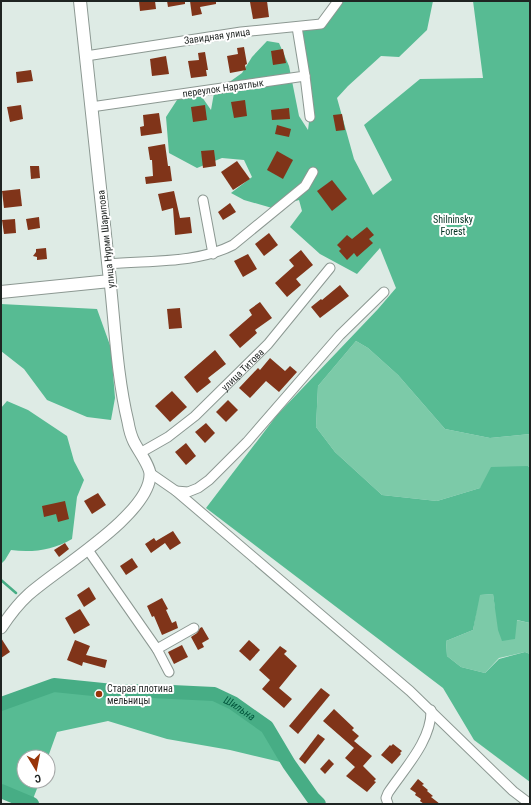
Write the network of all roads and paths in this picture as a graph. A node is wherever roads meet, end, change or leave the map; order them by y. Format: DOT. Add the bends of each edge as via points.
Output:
graph roads {
  1 [pos="80,1"];
  2 [pos="338,1"];
  3 [pos="297,27"];
  4 [pos="86,56"];
  5 [pos="305,76"];
  6 [pos="92,107"];
  7 [pos="310,117"];
  8 [pos="313,172"];
  9 [pos="203,200"];
  10 [pos="212,254"];
  11 [pos="108,264"];
  12 [pos="330,268"];
  13 [pos="110,281"];
  14 [pos="1,292"];
  15 [pos="384,292"];
  16 [pos="140,453"];
  17 [pos="150,473"];
  18 [pos="176,490"];
  19 [pos="88,550"];
  20 [pos="1,628"];
  21 [pos="194,628"];
  22 [pos="157,648"];
  23 [pos="169,672"];
  24 [pos="431,710"];
  25 [pos="388,804"];
  26 [pos="530,804"];
  1 -- 4 [label="main road, улица Нурми Шарипова"];
  2 -- 3 [label="street, Завидная улица" via="321,24"];
  3 -- 4 [label="street, Завидная улица" via="241,32"];
  3 -- 5 [label="street"];
  4 -- 6 [label="main road, улица Нурми Шарипова"];
  5 -- 6 [label="street, переулок Наратлык"];
  5 -- 7 [label="street"];
  6 -- 11 [label="main road, улица Нурми Шарипова"];
  8 -- 10 [label="street" via="305,186 233,245"];
  9 -- 10 [label="street"];
  10 -- 11 [label="street"];
  11 -- 13 [label="main road, улица Нурми Шарипова"];
  12 -- 16 [label="street, улица Титова" via="268,344 195,416"];
  13 -- 14 [label="main road"];
  13 -- 16 [label="street, улица Нурми Шарипова" via="122,388 133,441"];
  15 -- 18 [label="street" via="340,335 247,442 209,480 188,492"];
  16 -- 17 [label="street, улица Нурми Шарипова"];
  17 -- 18 [label="street"];
  17 -- 19 [label="street" via="149,485 138,503"];
  18 -- 24 [label="street"];
  19 -- 20 [label="street" via="28,594 10,613"];
  19 -- 22 [label="street"];
  21 -- 22 [label="street"];
  22 -- 23 [label="street"];
  24 -- 25 [label="street" via="430,727 388,793"];
  24 -- 26 [label="street" via="513,791"];
}
